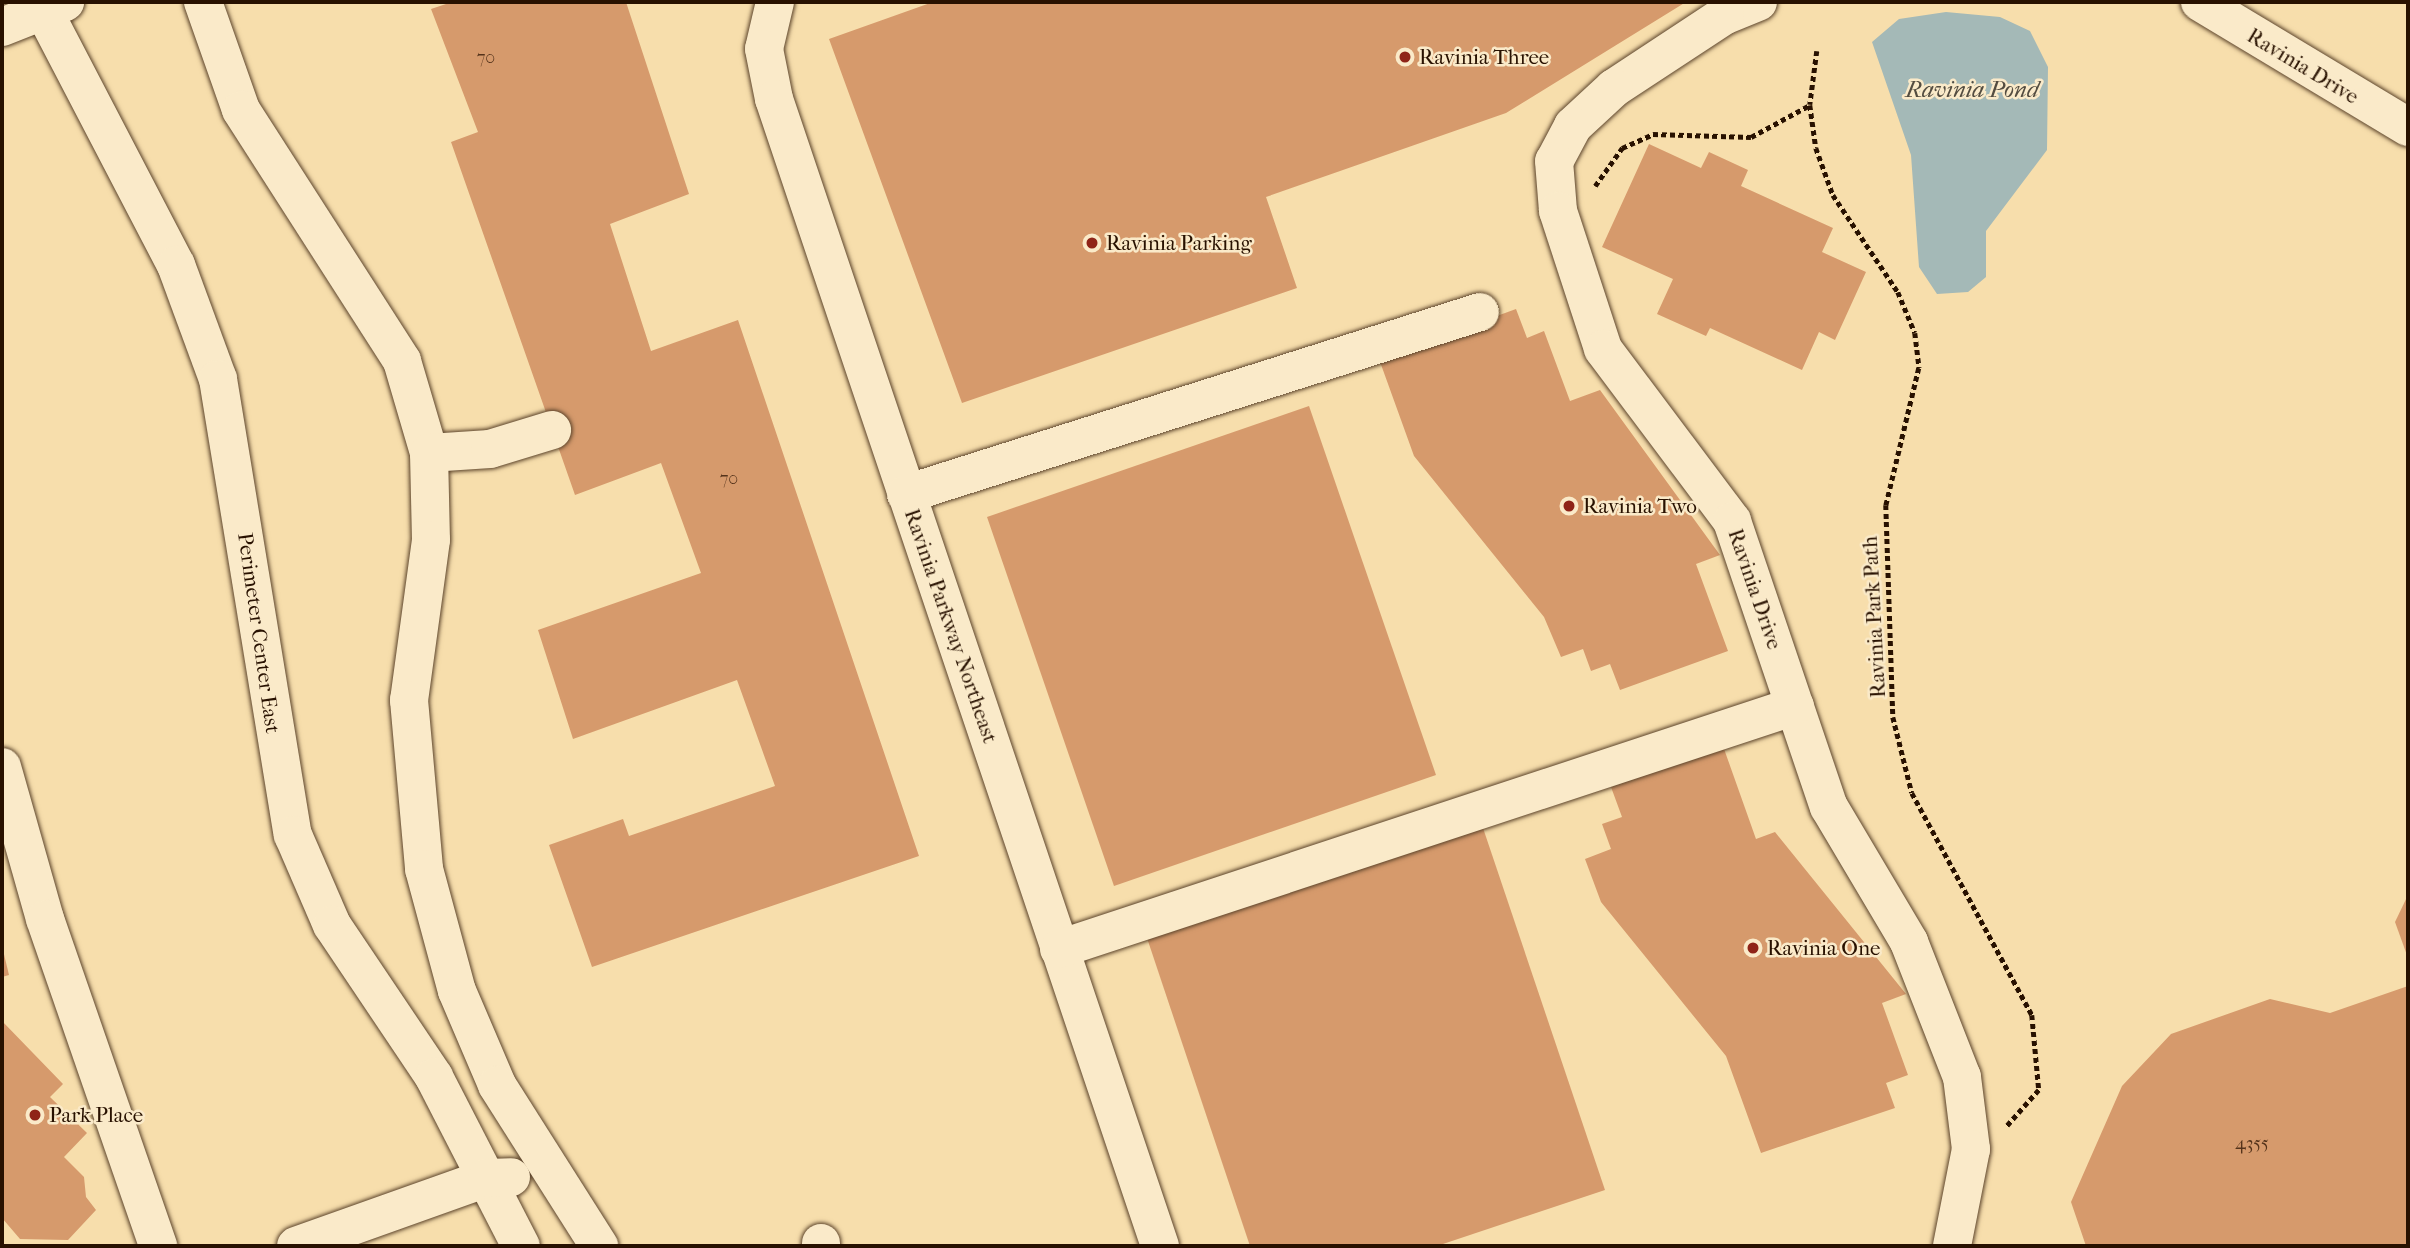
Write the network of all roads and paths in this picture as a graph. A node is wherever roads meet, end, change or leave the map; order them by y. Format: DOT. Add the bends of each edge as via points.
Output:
graph roads {
  1 [pos="203,2"];
  2 [pos="775,2"];
  3 [pos="1759,2"];
  4 [pos="2200,2"];
  5 [pos="49,5"];
  6 [pos="2,27"];
  7 [pos="1817,51"];
  8 [pos="1810,105"];
  9 [pos="2408,127"];
  10 [pos="1565,237"];
  11 [pos="1480,312"];
  12 [pos="552,429"];
  13 [pos="429,453"];
  14 [pos="906,494"];
  15 [pos="1795,706"];
  16 [pos="2,767"];
  17 [pos="1059,949"];
  18 [pos="497,1086"];
  19 [pos="1971,1149"];
  20 [pos="487,1178"];
  21 [pos="590,1234"];
  22 [pos="158,1246"];
  23 [pos="296,1246"];
  24 [pos="521,1246"];
  25 [pos="1160,1246"];
  26 [pos="1952,1246"];
  1 -- 13 [label="street" via="241,110 402,361"];
  2 -- 14 [label="street, Ravinia Parkway Northeast" via="764,49 774,99"];
  3 -- 10 [label="street, Ravinia Drive" via="1725,15 1614,88 1573,126 1554,161"];
  4 -- 9 [label="street, Ravinia Drive"];
  5 -- 6 [label="street"];
  5 -- 20 [label="street, Perimeter Center East" via="176,265 218,379 293,835 332,925 402,1024"];
  7 -- 8 [label="path, Ravinia Park Path"];
  8 -- 10 [label="path" via="1751,137 1653,134 1622,148"];
  8 -- 19 [label="path, Ravinia Park Path" via="1833,195 1898,292 1915,333 1919,368 1900,430 1885,541 1893,717 1912,793 2032,1015 2039,1090 2002,1132"];
  10 -- 15 [label="street, Ravinia Drive" via="1603,349 1732,521"];
  11 -- 14 [label="street"];
  12 -- 13 [label="street" via="490,449"];
  13 -- 18 [label="street" via="431,540 409,700 416,814 440,934"];
  14 -- 17 [label="street, Ravinia Parkway Northeast"];
  15 -- 17 [label="street"];
  15 -- 19 [label="street, Ravinia Drive" via="1829,807 1909,942 1962,1077"];
  16 -- 22 [label="street" via="45,919"];
  17 -- 25 [label="street, Ravinia Parkway Northeast"];
  18 -- 20 [label="street" via="499,1153"];
  18 -- 21 [label="street"];
  19 -- 26 [label="street, Ravinia Drive"];
  20 -- 21 [label="street" via="537,1184"];
  20 -- 23 [label="street"];
  20 -- 24 [label="street, Perimeter Center East"];
}
